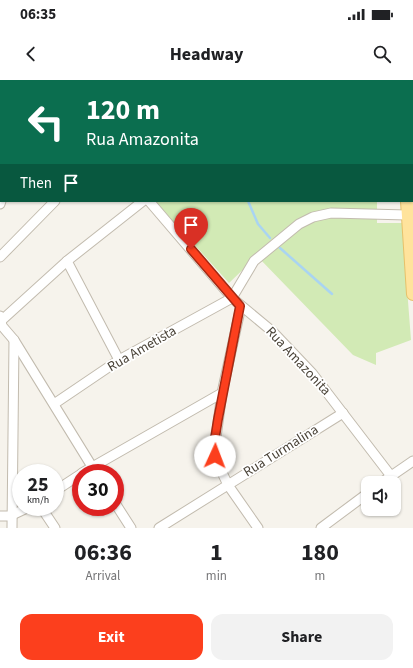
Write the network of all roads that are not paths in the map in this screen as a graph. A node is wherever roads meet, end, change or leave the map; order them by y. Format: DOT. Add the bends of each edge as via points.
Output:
graph roads {
  1 [pos="54,202"];
  2 [pos="143,202"];
  3 [pos="150,202"];
  4 [pos="407,202"];
  5 [pos="407,215"];
  6 [pos="0,257"];
  7 [pos="67,261"];
  8 [pos="413,294"];
  9 [pos="232,298"];
  10 [pos="240,306"];
  11 [pos="1,322"];
  12 [pos="14,340"];
  13 [pos="119,360"];
  14 [pos="222,393"];
  15 [pos="54,404"];
  16 [pos="343,413"];
  17 [pos="413,461"];
  18 [pos="90,464"];
  19 [pos="104,464"];
  20 [pos="391,476"];
  21 [pos="228,485"];
  22 [pos="361,499"];
  23 [pos="0,516"];
  24 [pos="10,516"];
  25 [pos="48,516"];
  26 [pos="123,516"];
  27 [pos="326,527"];
  28 [pos="12,528"];
  29 [pos="55,528"];
  30 [pos="131,528"];
  31 [pos="159,528"];
  32 [pos="258,528"];
  1 -- 6 [label="street"];
  2 -- 7 [label="street"];
  3 -- 9 [label="street, Rua Amazonita"];
  4 -- 5 [label="main road"];
  5 -- 8 [label="main road"];
  5 -- 9 [label="street" via="355,212 313,217 287,232 254,261"];
  7 -- 11 [label="street"];
  7 -- 13 [label="street"];
  9 -- 10 [label="street, Rua Amazonita"];
  9 -- 13 [label="street, Rua Ametista"];
  10 -- 14 [label="street"];
  10 -- 16 [label="street, Rua Amazonita" via="273,332 295,354"];
  11 -- 12 [label="street"];
  12 -- 15 [label="street"];
  12 -- 24 [label="street"];
  13 -- 15 [label="street, Rua Ametista"];
  14 -- 19 [label="street"];
  14 -- 21 [label="street" via="214,452"];
  15 -- 18 [label="street"];
  16 -- 20 [label="street, Rua Amazonita"];
  16 -- 21 [label="street, Rua Turmalina"];
  17 -- 20 [label="street"];
  21 -- 31 [label="street, Rua Turmalina"];
  21 -- 32 [label="street"];
  22 -- 27 [label="street"];
  23 -- 24 [label="street"];
  24 -- 28 [label="street"];
  25 -- 29 [label="street"];
  26 -- 30 [label="street"];
}
